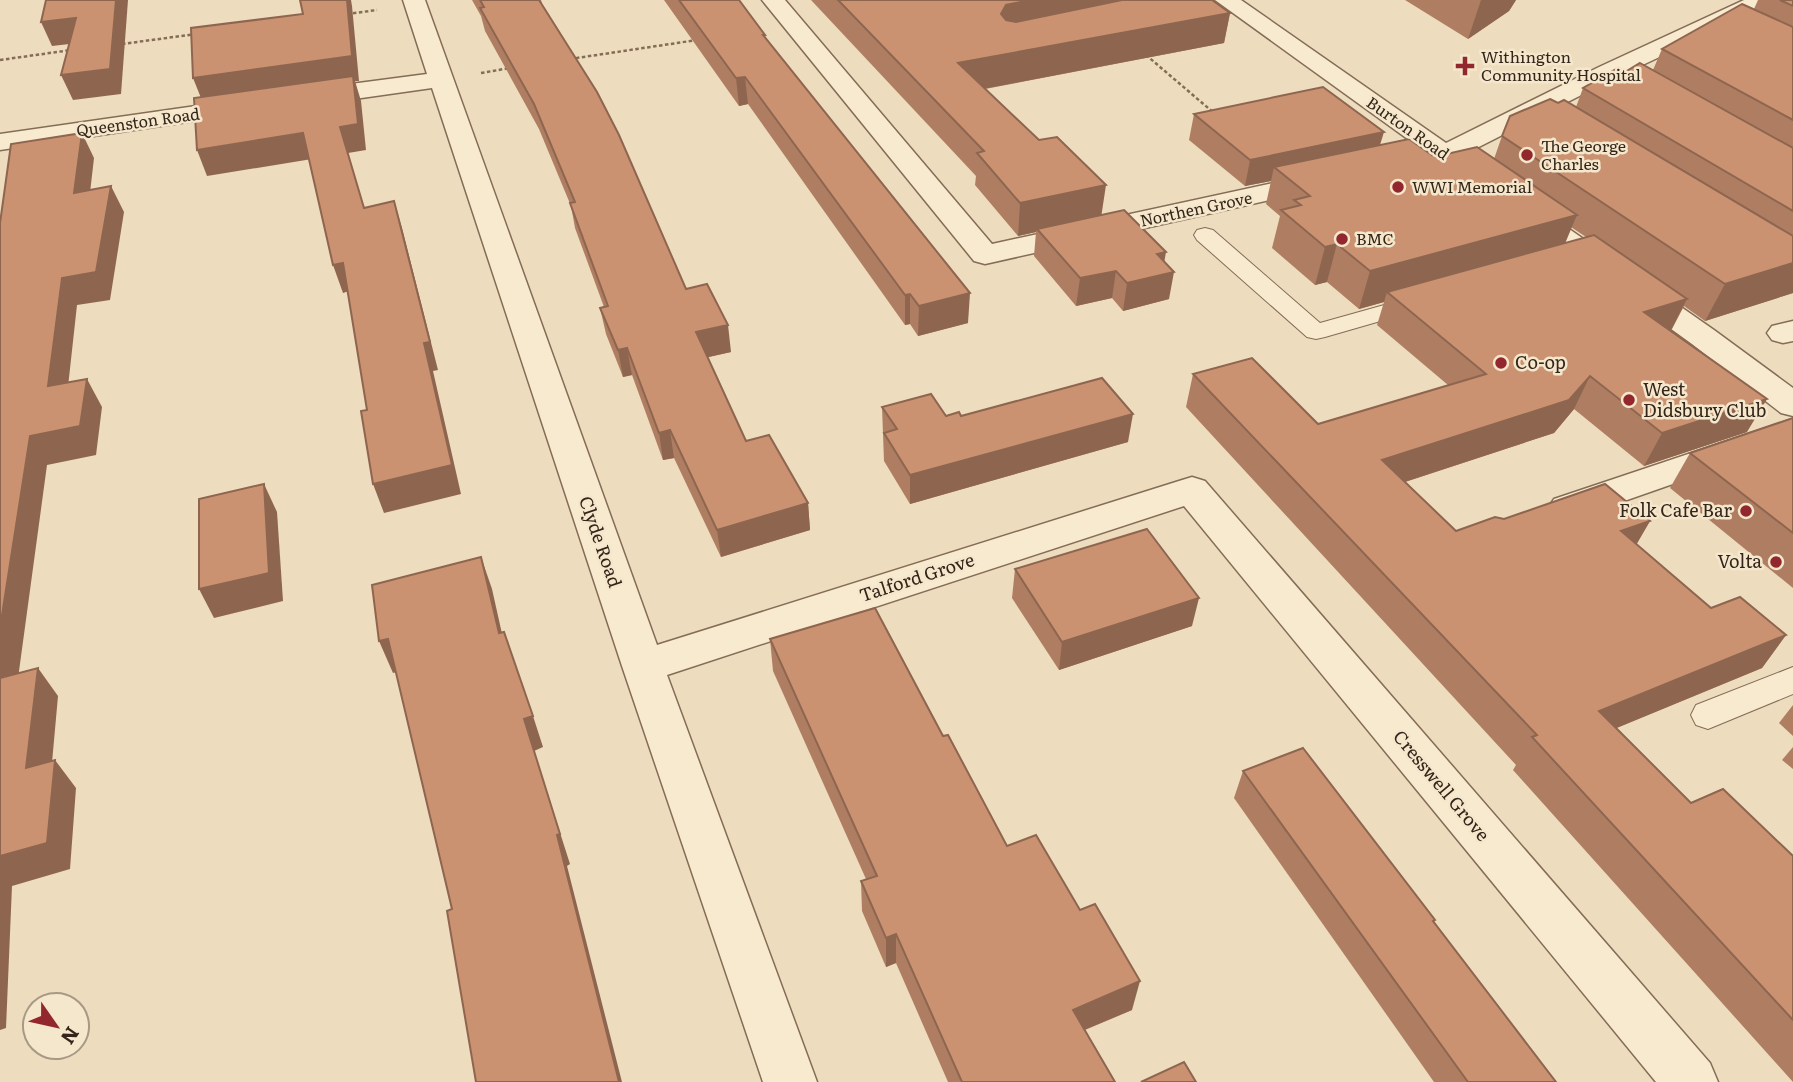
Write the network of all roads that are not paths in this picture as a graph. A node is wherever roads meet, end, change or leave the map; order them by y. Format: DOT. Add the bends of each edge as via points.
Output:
graph roads {
  1 [pos="773,0"];
  2 [pos="1762,0"];
  3 [pos="1213,1"];
  4 [pos="415,3"];
  5 [pos="1718,20"];
  6 [pos="1750,36"];
  7 [pos="1608,72"];
  8 [pos="442,79"];
  9 [pos="1631,85"];
  10 [pos="1533,111"];
  11 [pos="1556,125"];
  12 [pos="0,142"];
  13 [pos="1444,154"];
  14 [pos="1404,163"];
  15 [pos="1338,177"];
  16 [pos="1205,235"];
  17 [pos="1445,295"];
  18 [pos="1793,405"];
  19 [pos="1793,430"];
  20 [pos="1192,490"];
  21 [pos="1538,518"];
  22 [pos="643,666"];
  23 [pos="1793,680"];
  24 [pos="1708,715"];
  25 [pos="790,1082"];
  26 [pos="1690,1082"];
  1 -- 15 [label="street, Northen Grove" via="985,255"];
  2 -- 5 [label="street"];
  3 -- 13 [label="street, Burton Road"];
  4 -- 8 [label="street, Clyde Road"];
  5 -- 6 [label="street"];
  5 -- 7 [label="street"];
  7 -- 9 [label="street"];
  7 -- 10 [label="street"];
  8 -- 12 [label="street, Queenston Road"];
  8 -- 22 [label="street, Clyde Road"];
  10 -- 11 [label="lane"];
  10 -- 13 [label="street"];
  13 -- 14 [label="street"];
  13 -- 18 [label="street, Burton Road" via="1574,259"];
  16 -- 17 [label="lane" via="1316,332"];
  19 -- 21 [label="street"];
  20 -- 22 [label="street, Talford Grove"];
  20 -- 26 [label="street, Cresswell Grove"];
  22 -- 25 [label="street, Clyde Road"];
  23 -- 24 [label="lane"];
}
